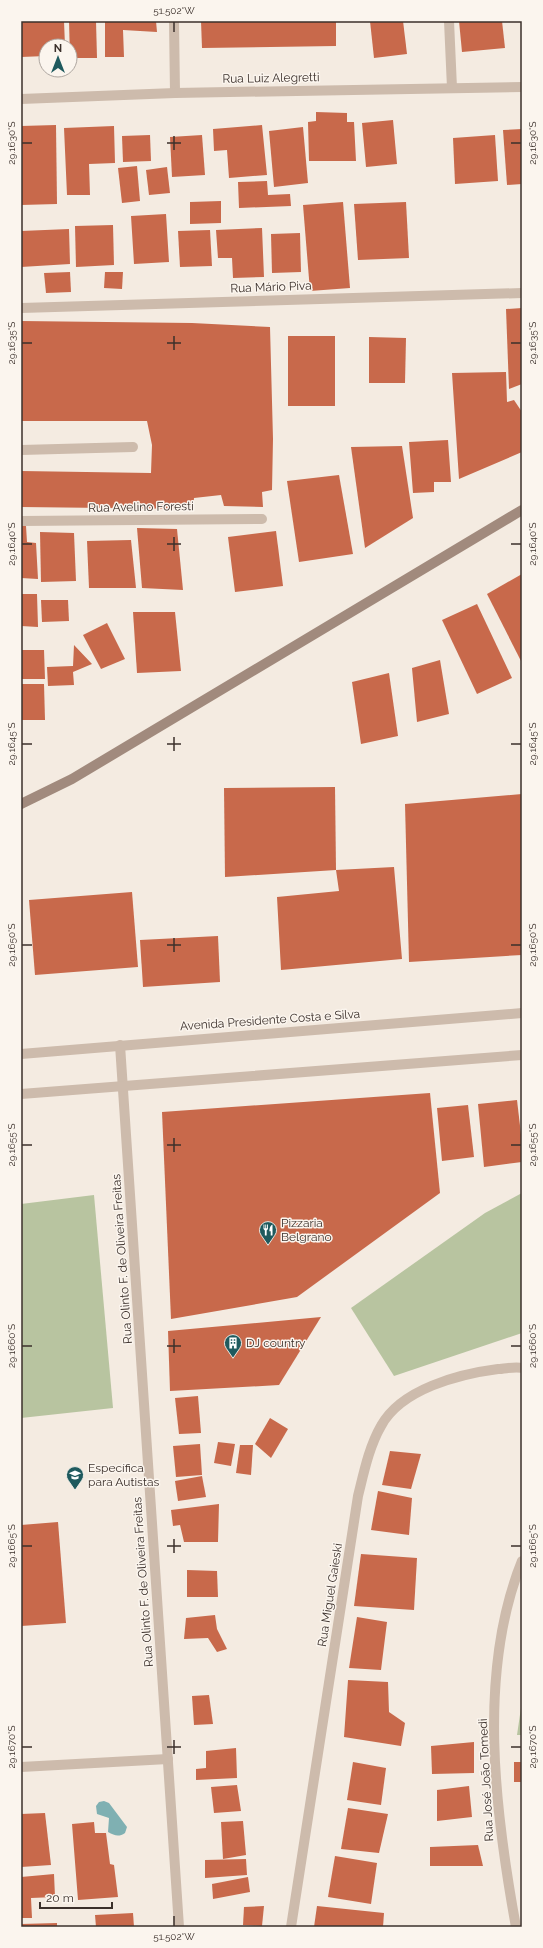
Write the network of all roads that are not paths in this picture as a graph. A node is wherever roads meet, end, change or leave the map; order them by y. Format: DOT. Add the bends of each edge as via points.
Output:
graph roads {
  1 [pos="174,21"];
  2 [pos="448,21"];
  3 [pos="522,87"];
  4 [pos="452,88"];
  5 [pos="175,93"];
  6 [pos="21,99"];
  7 [pos="522,293"];
  8 [pos="21,308"];
  9 [pos="133,447"];
  10 [pos="21,450"];
  11 [pos="522,510"];
  12 [pos="262,519"];
  13 [pos="21,521"];
  14 [pos="21,804"];
  15 [pos="522,1013"];
  16 [pos="120,1045"];
  17 [pos="21,1054"];
  18 [pos="522,1055"];
  19 [pos="124,1088"];
  20 [pos="21,1094"];
  21 [pos="522,1368"];
  22 [pos="522,1561"];
  23 [pos="168,1759"];
  24 [pos="21,1767"];
  25 [pos="179,1927"];
  26 [pos="291,1927"];
  27 [pos="516,1927"];
  1 -- 5 [label="street"];
  2 -- 4 [label="street"];
  3 -- 4 [label="street, Rua Luiz Alegretti"];
  4 -- 5 [label="street, Rua Luiz Alegretti"];
  5 -- 6 [label="street, Rua Luiz Alegretti"];
  7 -- 8 [label="street, Rua Mário Piva"];
  9 -- 10 [label="street"];
  11 -- 14 [label="main road" via="72,779"];
  12 -- 13 [label="street, Rua Avelino Foresti"];
  15 -- 16 [label="street, Avenida Presidente Costa e Silva"];
  16 -- 17 [label="street, Avenida Presidente Costa e Silva"];
  16 -- 19 [label="street, Rua Olinto F. de Oliveira Freitas"];
  18 -- 19 [label="street"];
  19 -- 20 [label="street"];
  19 -- 23 [label="street, Rua Olinto F. de Oliveira Freitas"];
  21 -- 26 [label="street, Rua Miguel Gaieski" via="472,1372 434,1384 398,1404 381,1425 367,1459 358,1496"];
  22 -- 27 [label="street, Rua José João Tomedi" via="504,1620 497,1676 494,1740 504,1862"];
  23 -- 24 [label="street"];
  23 -- 25 [label="street, Rua Olinto F. de Oliveira Freitas"];
}
